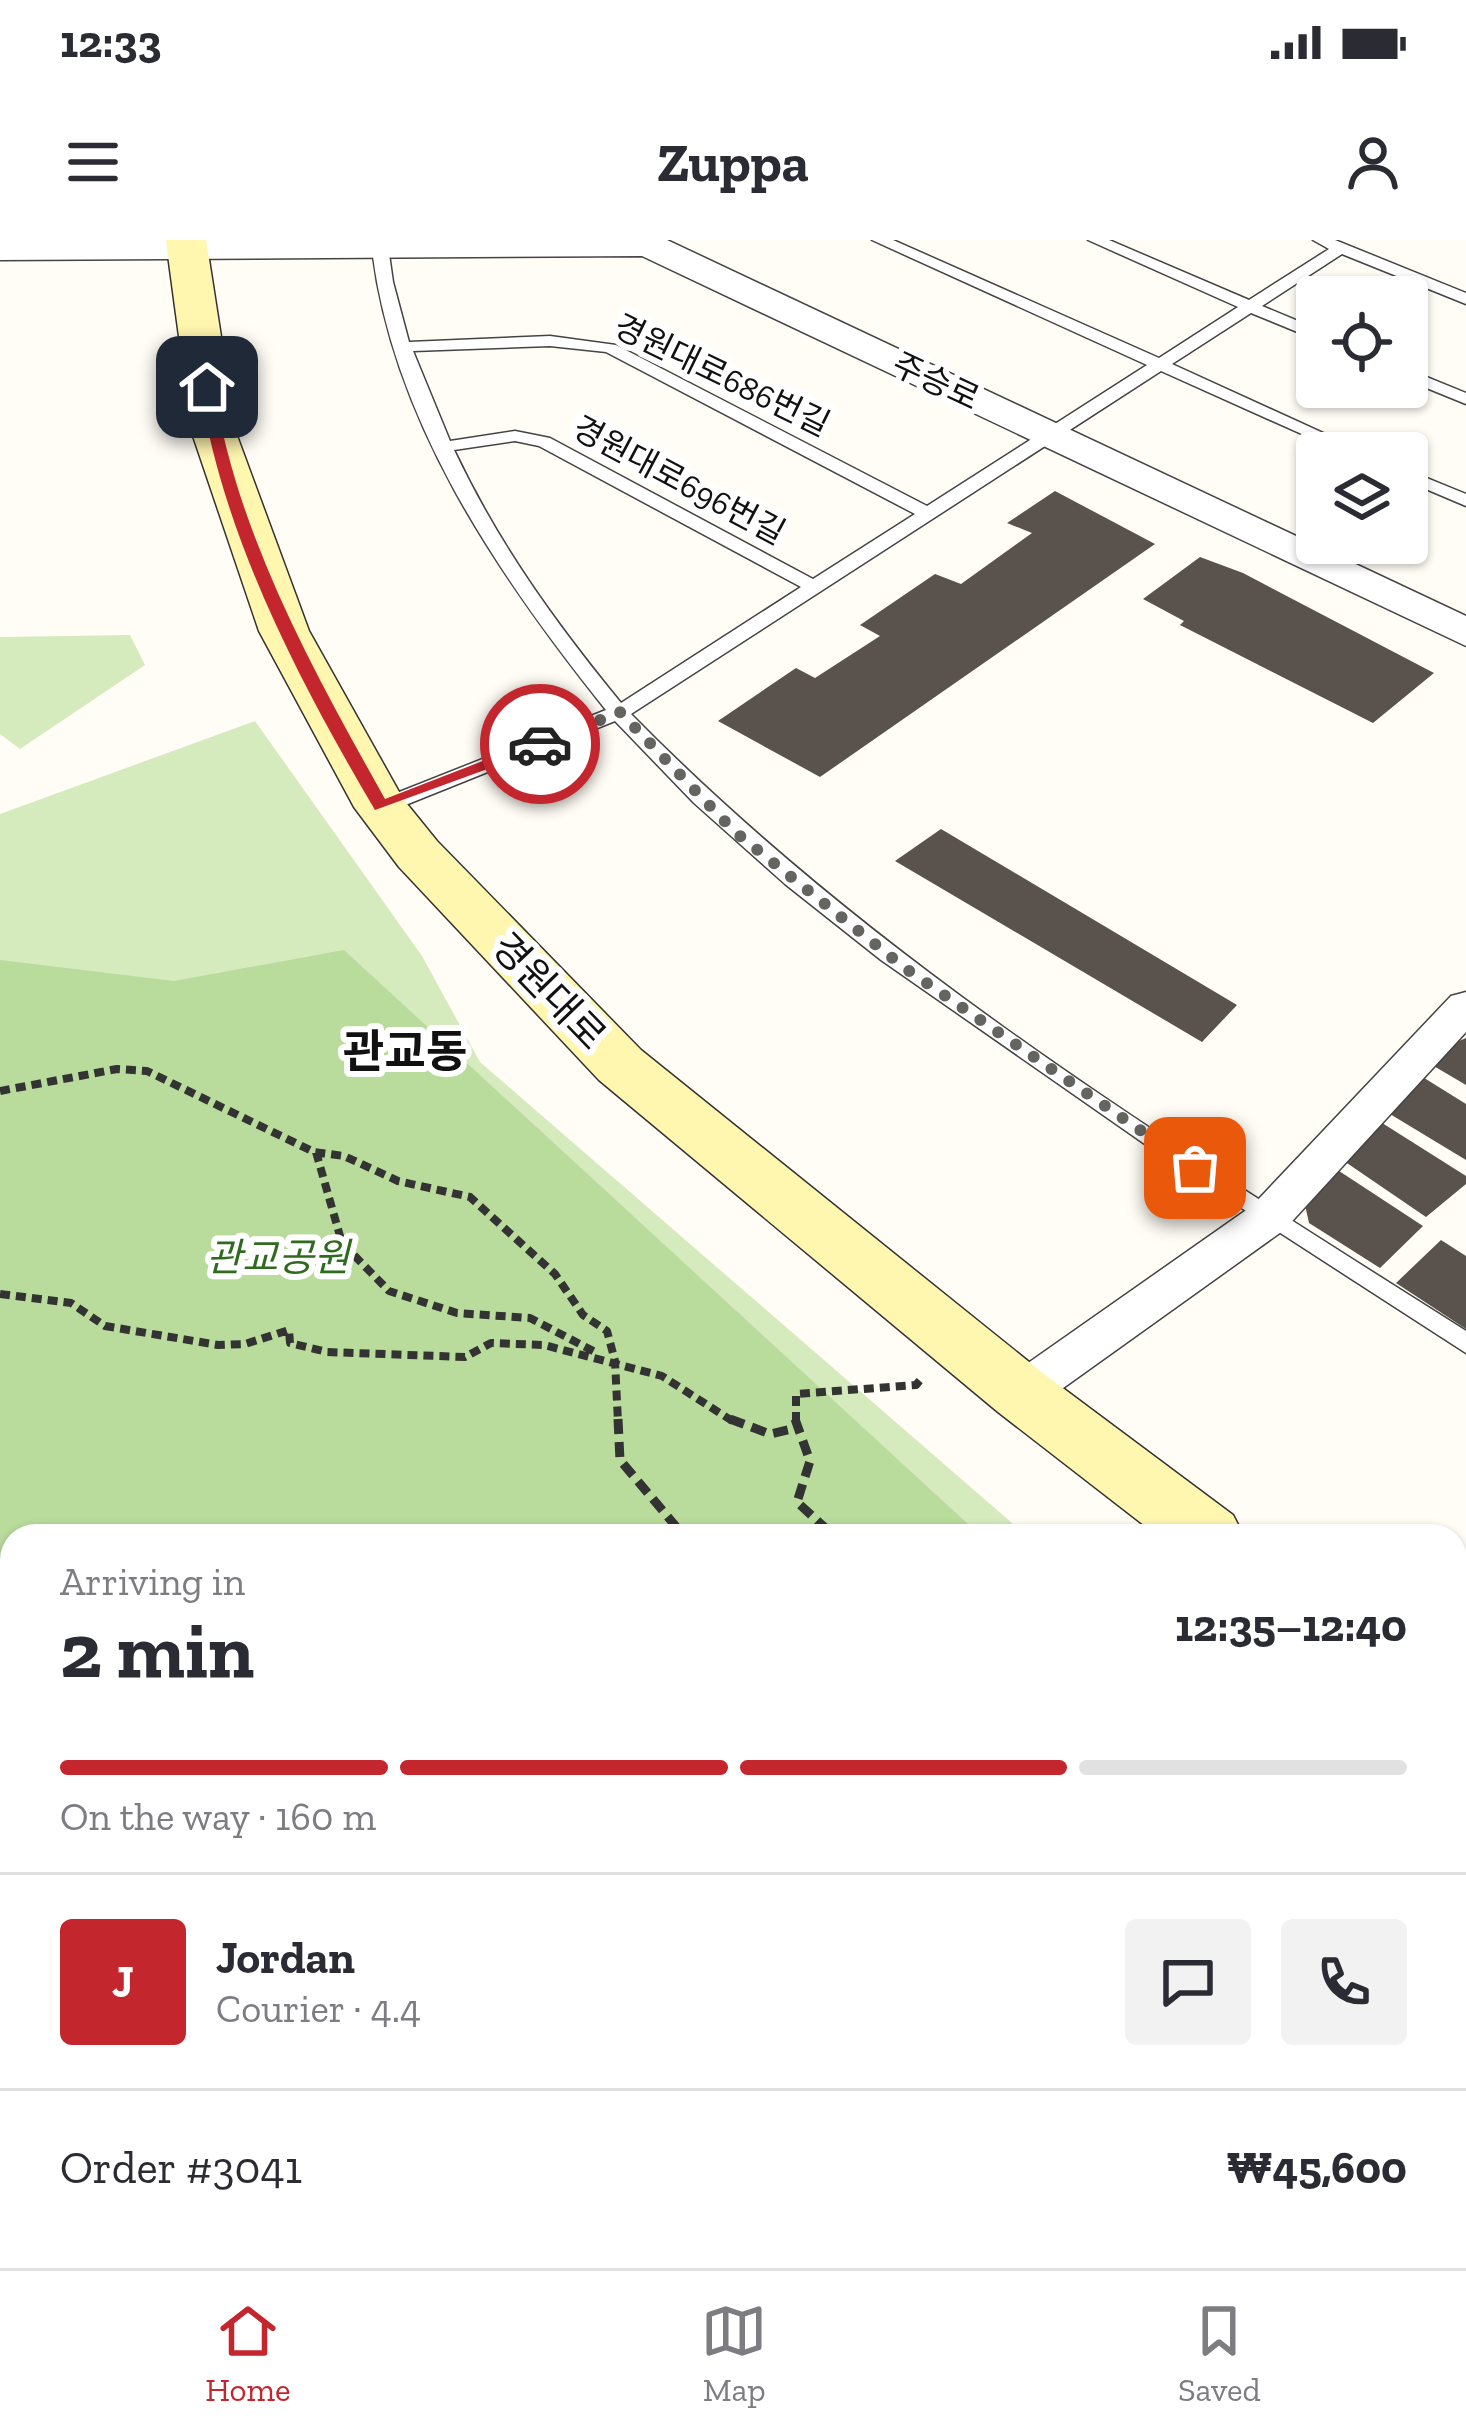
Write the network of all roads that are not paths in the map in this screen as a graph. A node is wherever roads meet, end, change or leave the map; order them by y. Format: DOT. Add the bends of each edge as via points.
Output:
graph roads {
  1 [pos="880,240"];
  2 [pos="1096,240"];
  3 [pos="1321,240"];
  4 [pos="652,242"];
  5 [pos="379,243"];
  6 [pos="186,245"];
  7 [pos="1341,248"];
  8 [pos="0,249"];
  9 [pos="1466,299"];
  10 [pos="1252,307"];
  11 [pos="1296,326"];
  12 [pos="402,347"];
  13 [pos="1162,366"];
  14 [pos="1428,383"];
  15 [pos="1466,399"];
  16 [pos="1311,432"];
  17 [pos="1054,437"];
  18 [pos="441,448"];
  19 [pos="1428,484"];
  20 [pos="1466,501"];
  21 [pos="930,515"];
  22 [pos="814,587"];
  23 [pos="1466,633"];
  24 [pos="620,712"];
  25 [pos="381,807"];
  26 [pos="1466,1006"];
  27 [pos="1268,1218"];
  28 [pos="1466,1342"];
  29 [pos="1021,1394"];
  30 [pos="1193,1524"];
  1 -- 13 [label="lane"];
  2 -- 10 [label="lane"];
  3 -- 7 [label="lane"];
  4 -- 5 [label="street, 주승로"];
  4 -- 17 [label="street, 주승로"];
  5 -- 6 [label="street, 주승로"];
  5 -- 12 [label="lane"];
  6 -- 8 [label="street, 주승로"];
  6 -- 25 [label="main road, 경원대로" via="222,455 284,631"];
  7 -- 9 [label="lane"];
  7 -- 10 [label="lane"];
  10 -- 11 [label="lane"];
  10 -- 13 [label="lane"];
  12 -- 18 [label="lane"];
  12 -- 21 [label="lane, 경원대로686번길" via="550,341 610,348"];
  13 -- 16 [label="lane"];
  13 -- 17 [label="lane"];
  14 -- 15 [label="lane"];
  17 -- 21 [label="lane"];
  17 -- 23 [label="street, 주승로"];
  18 -- 22 [label="lane, 경원대로696번길" via="515,436 544,442"];
  18 -- 24 [label="lane" via="518,586"];
  19 -- 20 [label="lane"];
  21 -- 22 [label="lane"];
  22 -- 24 [label="lane"];
  24 -- 25 [label="lane"];
  24 -- 27 [label="lane" via="735,832 939,994"];
  25 -- 29 [label="main road, 경원대로" via="620,1065"];
  26 -- 27 [label="street"];
  27 -- 28 [label="lane"];
  27 -- 29 [label="street"];
  29 -- 30 [label="main road, 경원대로"];
}
